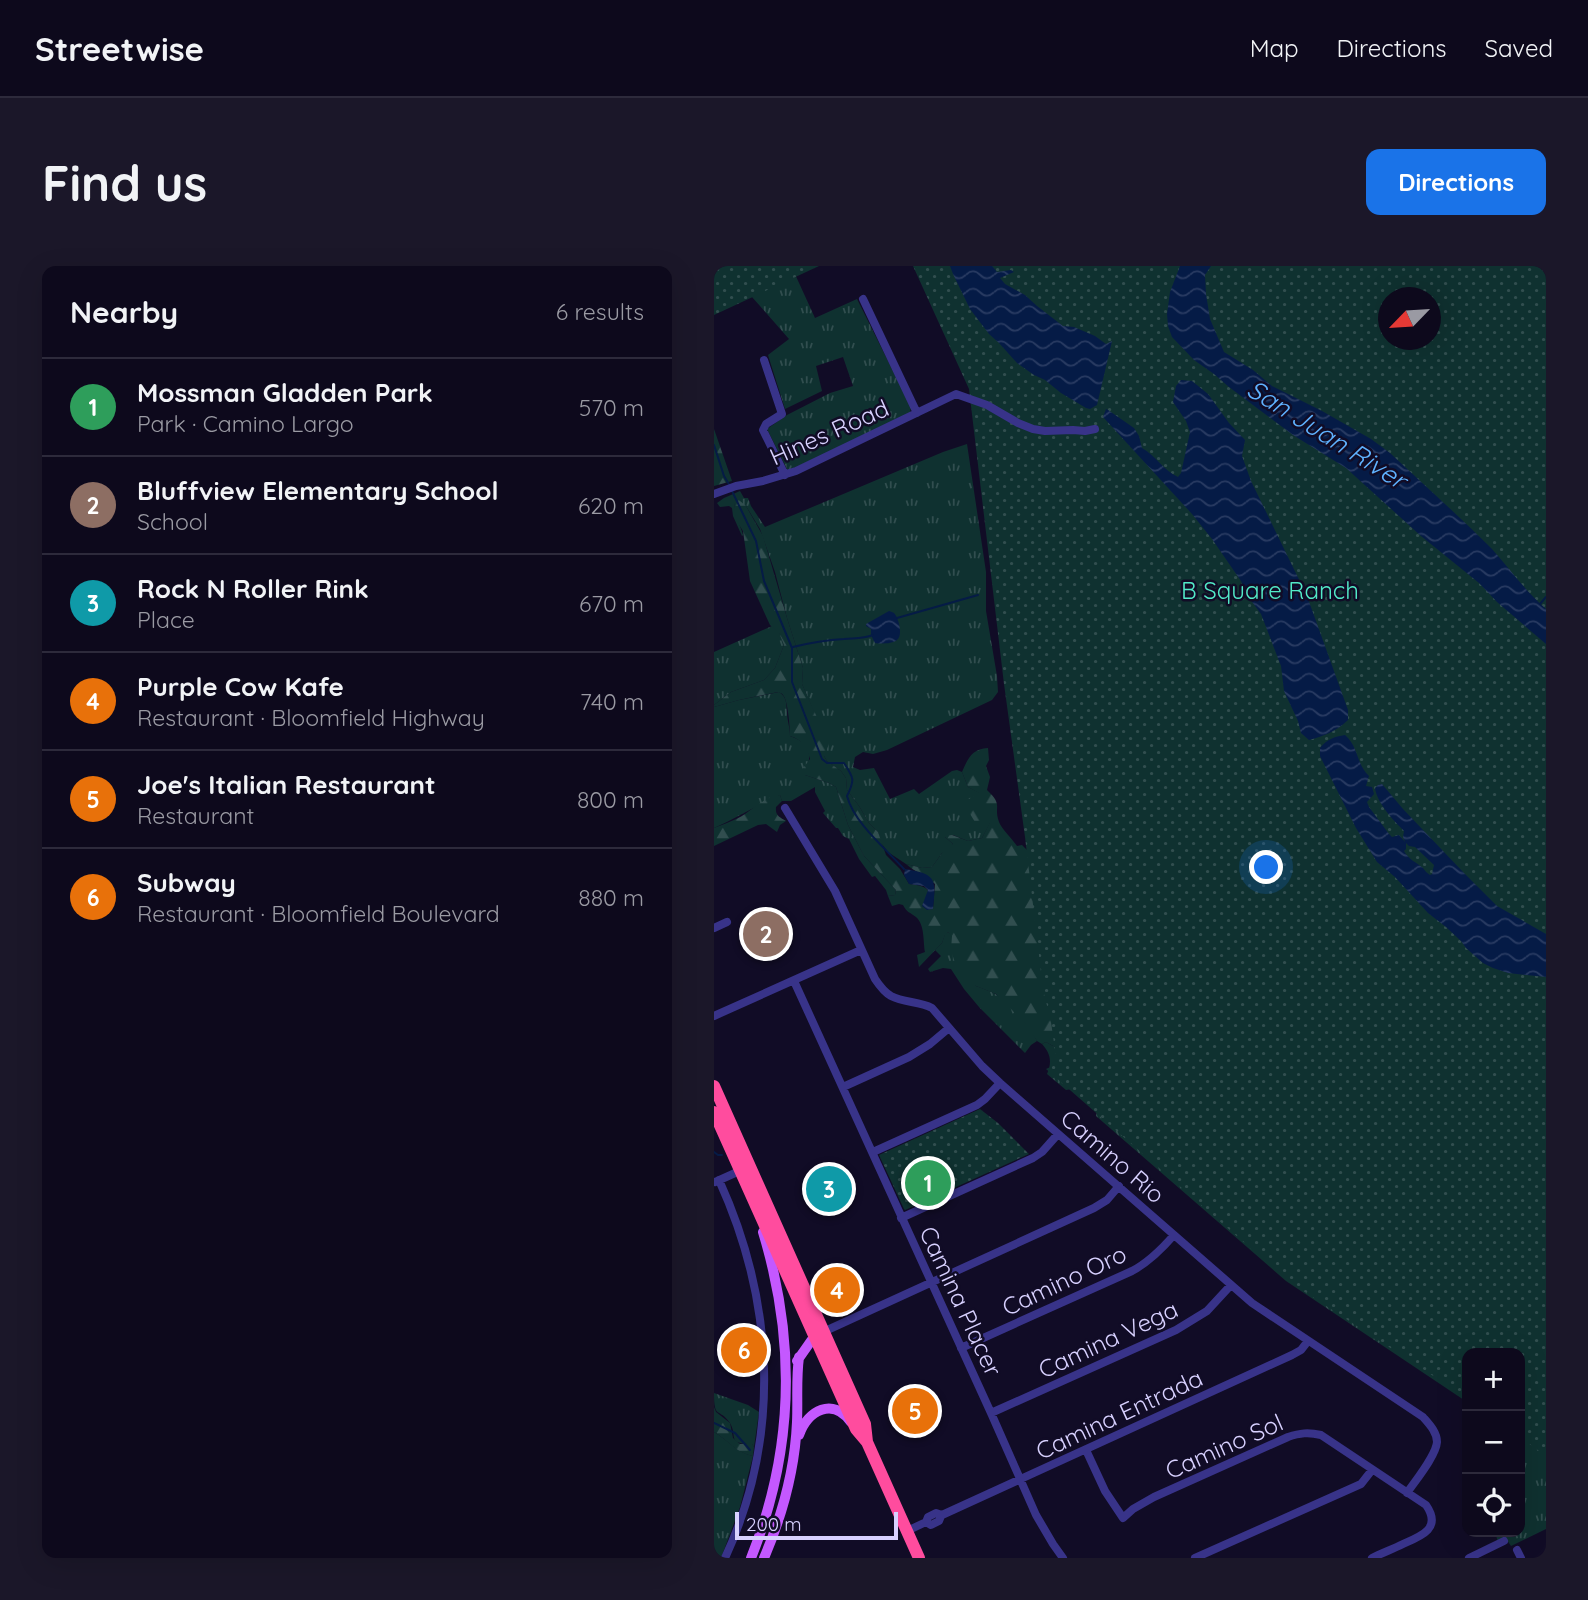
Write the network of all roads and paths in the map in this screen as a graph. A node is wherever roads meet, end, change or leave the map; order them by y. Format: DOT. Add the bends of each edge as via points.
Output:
graph roads {
  1 [pos="863,299"];
  2 [pos="764,360"];
  3 [pos="917,413"];
  4 [pos="1095,429"];
  5 [pos="785,475"];
  6 [pos="714,494"];
  7 [pos="785,808"];
  8 [pos="727,922"];
  9 [pos="714,928"];
  10 [pos="861,950"];
  11 [pos="794,981"];
  12 [pos="714,1016"];
  13 [pos="949,1028"];
  14 [pos="1000,1083"];
  15 [pos="714,1086"];
  16 [pos="843,1087"];
  17 [pos="714,1112"];
  18 [pos="1058,1134"];
  19 [pos="873,1152"];
  20 [pos="745,1168"];
  21 [pos="716,1181"];
  22 [pos="1119,1186"];
  23 [pos="753,1201"];
  24 [pos="901,1218"];
  25 [pos="1174,1235"];
  26 [pos="931,1283"];
  27 [pos="1231,1285"];
  28 [pos="819,1335"];
  29 [pos="1308,1341"];
  30 [pos="961,1348"];
  31 [pos="799,1357"];
  32 [pos="991,1413"];
  33 [pos="856,1429"];
  34 [pos="783,1440"];
  35 [pos="867,1442"];
  36 [pos="794,1448"];
  37 [pos="1086,1450"];
  38 [pos="1373,1470"];
  39 [pos="1021,1480"];
  40 [pos="1407,1493"];
  41 [pos="907,1531"];
  42 [pos="1504,1541"];
  43 [pos="725,1558"];
  44 [pos="751,1558"];
  45 [pos="764,1558"];
  46 [pos="919,1558"];
  47 [pos="1063,1558"];
  48 [pos="1195,1558"];
  49 [pos="1372,1558"];
  50 [pos="1469,1558"];
  1 -- 3 [label="street"];
  2 -- 5 [label="street" via="782,414 763,430"];
  3 -- 4 [label="street, Hines Road" via="956,394 1033,429"];
  3 -- 5 [label="street, Hines Road"];
  5 -- 6 [label="street, Hines Road"];
  7 -- 10 [label="street, Camino Rio" via="835,891"];
  8 -- 9 [label="street"];
  10 -- 11 [label="street"];
  10 -- 13 [label="street, Camino Rio" via="875,979 891,996 932,1008"];
  11 -- 12 [label="street"];
  11 -- 16 [label="street, Camina Placer"];
  13 -- 14 [label="street, Camino Rio"];
  13 -- 16 [label="street" via="909,1057"];
  14 -- 18 [label="street, Camino Rio"];
  14 -- 19 [label="street" via="977,1105"];
  15 -- 20 [label="highway"];
  16 -- 19 [label="street, Camina Placer"];
  17 -- 20 [label="highway"];
  18 -- 22 [label="street, Camino Rio"];
  18 -- 24 [label="street" via="1033,1158"];
  19 -- 24 [label="street, Camina Placer"];
  20 -- 21 [label="street"];
  20 -- 23 [label="highway"];
  20 -- 28 [label="highway"];
  21 -- 43 [label="street" via="737,1223 752,1272 764,1367 755,1467"];
  22 -- 25 [label="street, Camino Rio"];
  22 -- 26 [label="street" via="1094,1209"];
  23 -- 28 [label="highway"];
  23 -- 34 [label="main road" via="775,1276 783,1326"];
  24 -- 26 [label="street, Camina Placer"];
  25 -- 27 [label="street, Camino Rio"];
  25 -- 30 [label="street, Camino Oro" via="1138,1268"];
  26 -- 28 [label="street"];
  26 -- 30 [label="street, Camina Placer"];
  27 -- 29 [label="street, Camino Rio"];
  27 -- 32 [label="street, Camina Vega" via="1207,1311 1176,1330"];
  28 -- 31 [label="main road"];
  28 -- 33 [label="highway"];
  28 -- 35 [label="highway" via="865,1424"];
  29 -- 37 [label="street, Camina Entrada" via="1293,1355"];
  29 -- 40 [label="street, Camino Rio" via="1433,1427 1437,1442 1433,1454"];
  30 -- 32 [label="street, Camina Placer"];
  31 -- 34 [label="main road" via="791,1376"];
  31 -- 36 [label="main road"];
  32 -- 39 [label="street, Camina Placer"];
  33 -- 35 [label="highway"];
  33 -- 36 [label="main road" via="838,1410 819,1410 804,1423"];
  34 -- 44 [label="main road" via="772,1497"];
  35 -- 41 [label="highway"];
  36 -- 45 [label="main road" via="778,1521"];
  37 -- 38 [label="street, Camino Sol" via="1123,1518 1154,1497 1298,1433 1321,1435"];
  37 -- 39 [label="street, Camina Entrada"];
  38 -- 40 [label="street, Camino Sol"];
  38 -- 48 [label="street" via="1361,1484"];
  39 -- 41 [label="street, Camina Entrada" via="941,1516 936,1513"];
  39 -- 47 [label="street, Camina Placer"];
  40 -- 49 [label="street, Camino Sol" via="1431,1512 1430,1527 1421,1536"];
  41 -- 46 [label="highway"];
  42 -- 50 [label="street"];
}
